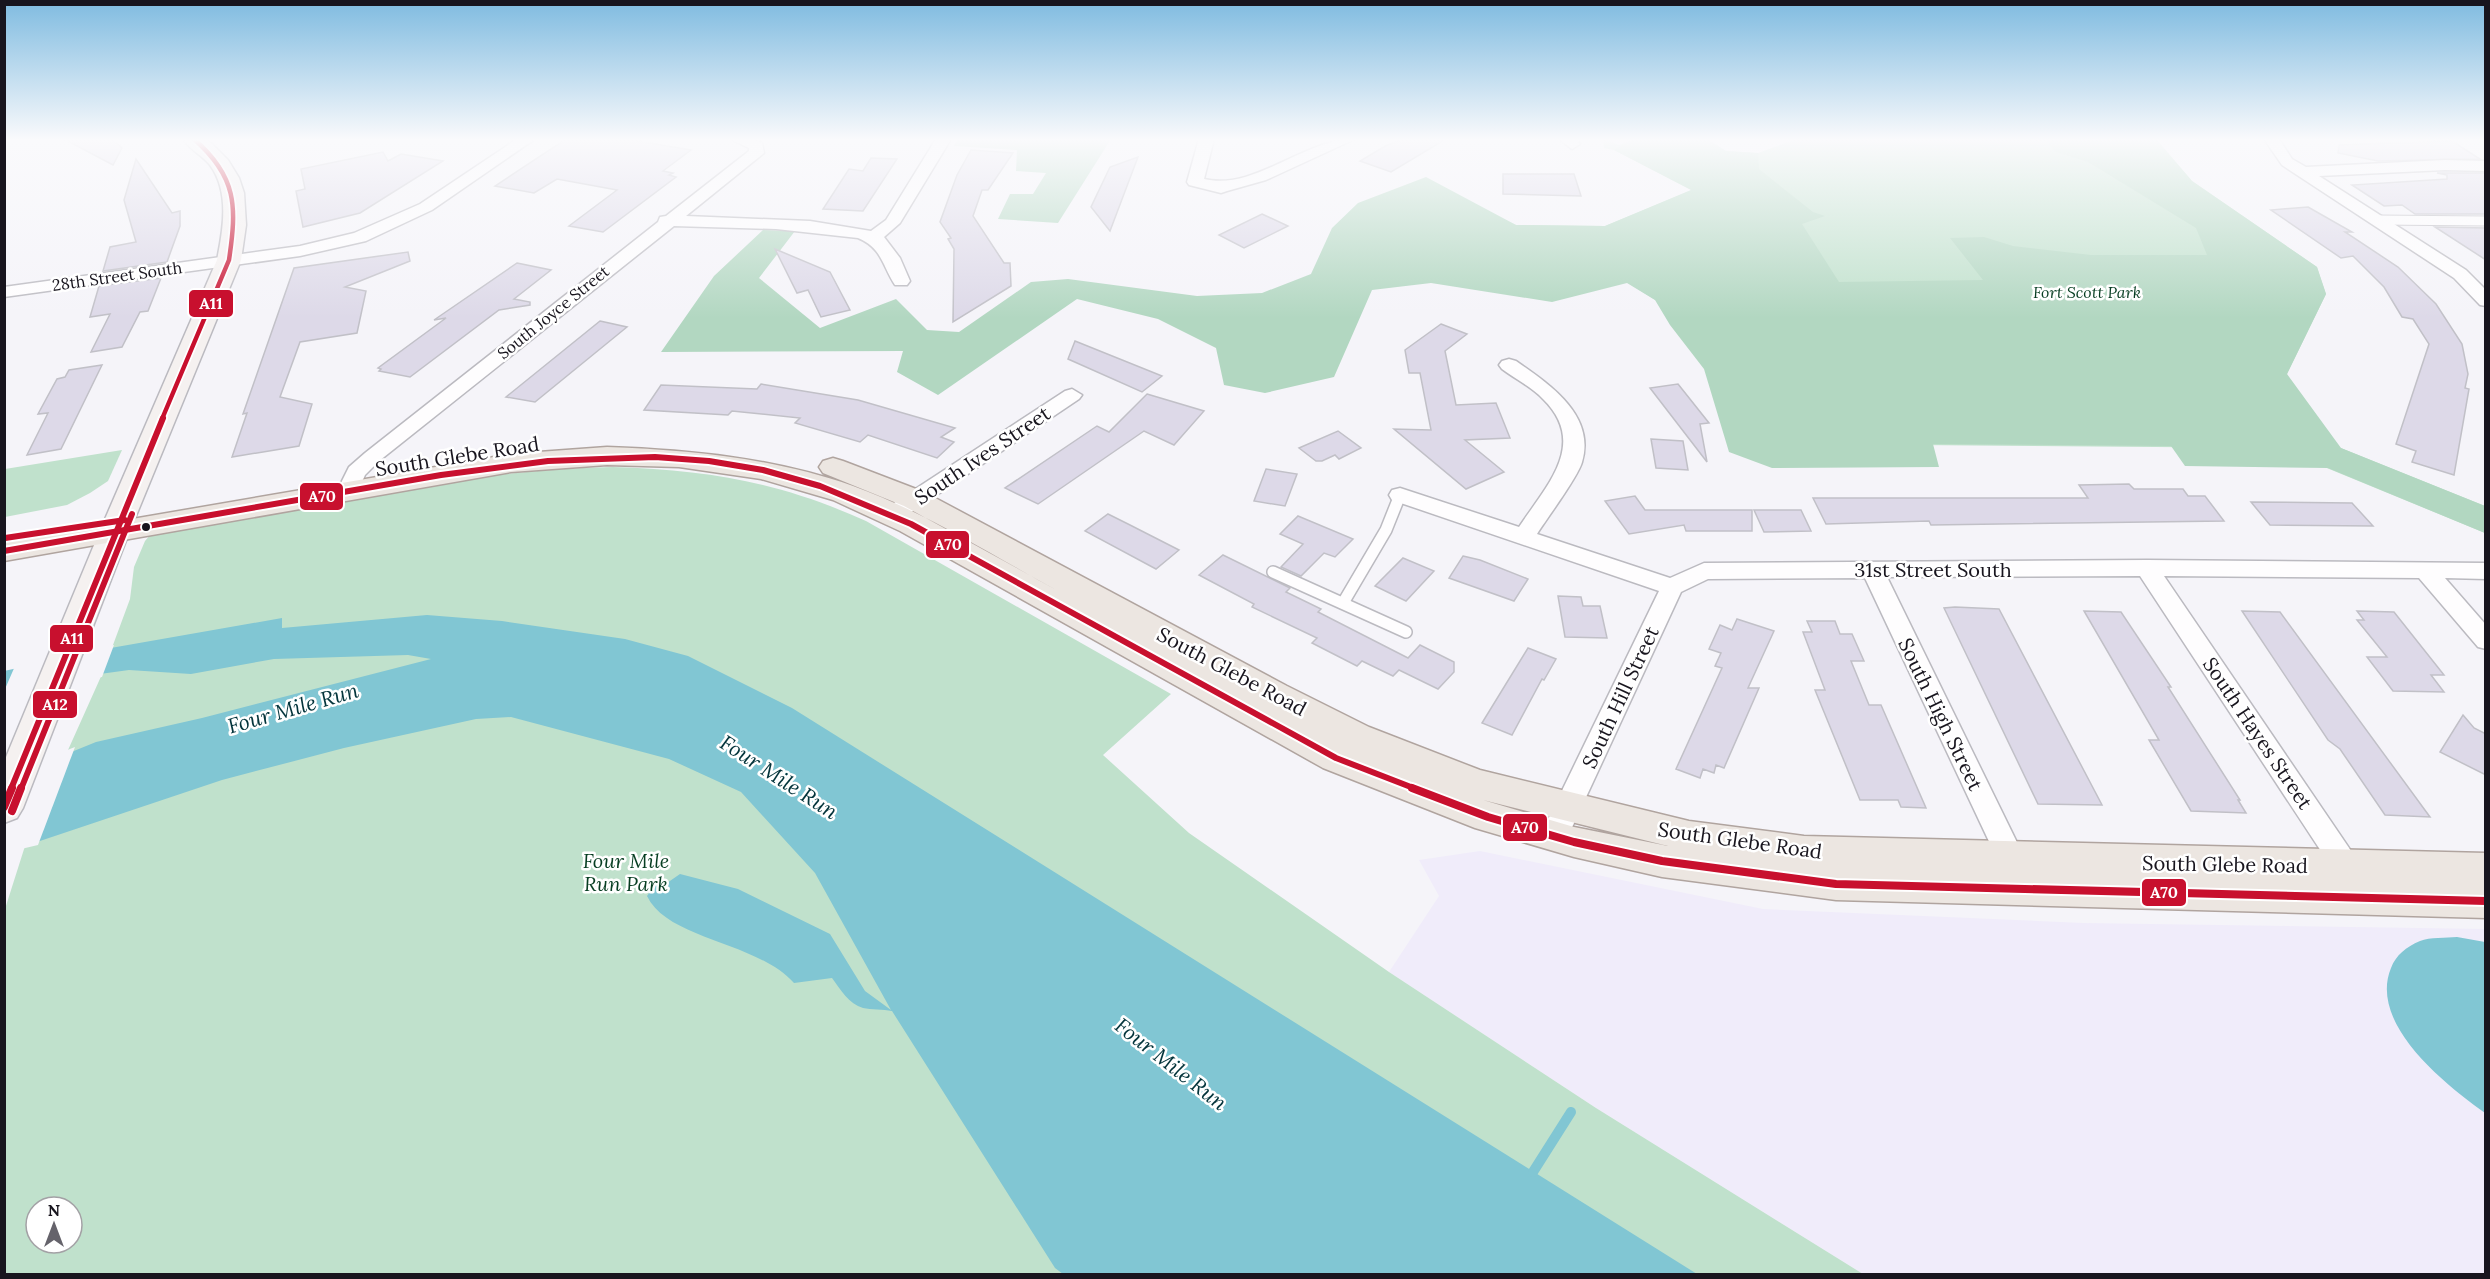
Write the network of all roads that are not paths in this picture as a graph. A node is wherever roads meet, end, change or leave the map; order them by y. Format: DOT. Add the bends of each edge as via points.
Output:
graph roads {
  1 [pos="233,199"];
  2 [pos="438,199"];
  3 [pos="696,199"];
  4 [pos="907,199"];
  5 [pos="2344,199"];
  6 [pos="2378,220"];
  7 [pos="666,221"];
  8 [pos="2486,221"];
  9 [pos="874,237"];
  10 [pos="229,260"];
  11 [pos="2460,274"];
  12 [pos="2486,277"];
  13 [pos="901,281"];
  14 [pos="4,292"];
  15 [pos="2486,302"];
  16 [pos="1509,365"];
  17 [pos="1072,395"];
  18 [pos="352,483"];
  19 [pos="1400,495"];
  20 [pos="903,507"];
  21 [pos="119,522"];
  22 [pos="4,529"];
  23 [pos="1524,536"];
  24 [pos="4,551"];
  25 [pos="2147,568"];
  26 [pos="1872,569"];
  27 [pos="2425,570"];
  28 [pos="2486,571"];
  29 [pos="1273,572"];
  30 [pos="1672,587"];
  31 [pos="1342,603"];
  32 [pos="1406,632"];
  33 [pos="2486,641"];
  34 [pos="4,808"];
  35 [pos="1561,822"];
  36 [pos="2346,866"];
  37 [pos="2486,869"];
  38 [pos="2019,875"];
  39 [pos="2368,899"];
  40 [pos="2486,901"];
  1 -- 10 [label="main road" via="236,222"];
  2 -- 10 [label="street, 28th Street South" via="360,237 300,251"];
  3 -- 7 [label="street, South Joyce Street"];
  4 -- 9 [label="street" via="892,224"];
  5 -- 6 [label="street"];
  6 -- 8 [label="lane"];
  6 -- 11 [label="street"];
  7 -- 9 [label="street" via="750,222 834,229"];
  7 -- 18 [label="street, South Joyce Street"];
  9 -- 13 [label="street" via="895,261"];
  10 -- 14 [label="street, 28th Street South"];
  10 -- 21 [label="main road"];
  11 -- 12 [label="street"];
  11 -- 15 [label="street"];
  16 -- 23 [label="street" via="1551,395 1574,429 1572,462"];
  17 -- 20 [label="street, South Ives Street"];
  18 -- 20 [label="main road, South Glebe Road" via="511,463 645,456 724,462"];
  18 -- 21 [label="main road, South Glebe Road"];
  19 -- 23 [label="street"];
  19 -- 31 [label="lane" via="1386,530"];
  20 -- 35 [label="main road, South Glebe Road" via="1336,758 1488,817"];
  21 -- 22 [label="main road, South Glebe Road"];
  21 -- 24 [label="main road, South Glebe Road"];
  21 -- 34 [label="main road"];
  23 -- 30 [label="street"];
  25 -- 26 [label="street, 31st Street South"];
  25 -- 27 [label="street, 31st Street South"];
  25 -- 36 [label="street, South Hayes Street"];
  26 -- 30 [label="street, 31st Street South" via="1704,571"];
  26 -- 38 [label="street, South High Street"];
  27 -- 28 [label="street, 31st Street South"];
  27 -- 33 [label="street"];
  29 -- 31 [label="lane"];
  30 -- 35 [label="street, South Hill Street"];
  31 -- 32 [label="lane"];
  35 -- 38 [label="main road, South Glebe Road" via="1662,861 1836,884"];
  36 -- 37 [label="main road, South Glebe Road"];
  36 -- 38 [label="main road, South Glebe Road"];
  36 -- 39 [label="street, South Hayes Street"];
  38 -- 39 [label="main road, South Glebe Road"];
  39 -- 40 [label="main road, South Glebe Road"];
}
